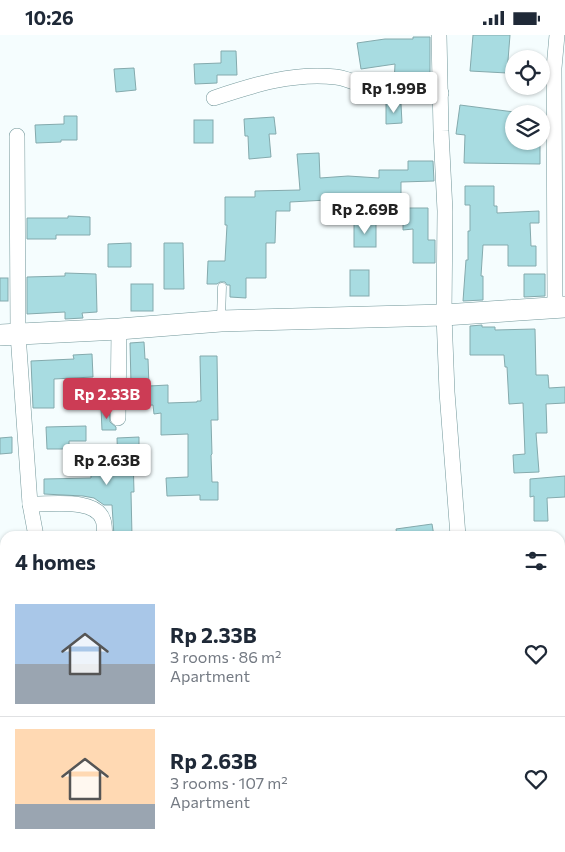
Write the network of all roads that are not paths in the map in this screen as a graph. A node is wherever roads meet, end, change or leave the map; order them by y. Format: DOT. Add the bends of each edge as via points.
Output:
graph roads {
  1 [pos="439,35"];
  2 [pos="557,35"];
  3 [pos="440,93"];
  4 [pos="214,98"];
  5 [pos="17,136"];
  6 [pos="222,287"];
  7 [pos="560,307"];
  8 [pos="444,315"];
  9 [pos="221,321"];
  10 [pos="119,329"];
  11 [pos="9,335"];
  12 [pos="118,417"];
  13 [pos="30,504"];
  14 [pos="35,531"];
  15 [pos="105,531"];
  16 [pos="458,531"];
  1 -- 3 [label="street"];
  2 -- 7 [label="street" via="554,103"];
  3 -- 4 [label="street" via="380,92 336,77 307,76 263,82"];
  3 -- 8 [label="street" via="445,211"];
  5 -- 11 [label="street"];
  6 -- 9 [label="lane"];
  7 -- 8 [label="street"];
  8 -- 9 [label="street"];
  8 -- 16 [label="street"];
  9 -- 10 [label="street"];
  10 -- 11 [label="street"];
  10 -- 12 [label="street"];
  11 -- 13 [label="street"];
  13 -- 14 [label="street"];
  13 -- 15 [label="street" via="88,506 101,515"];
}
